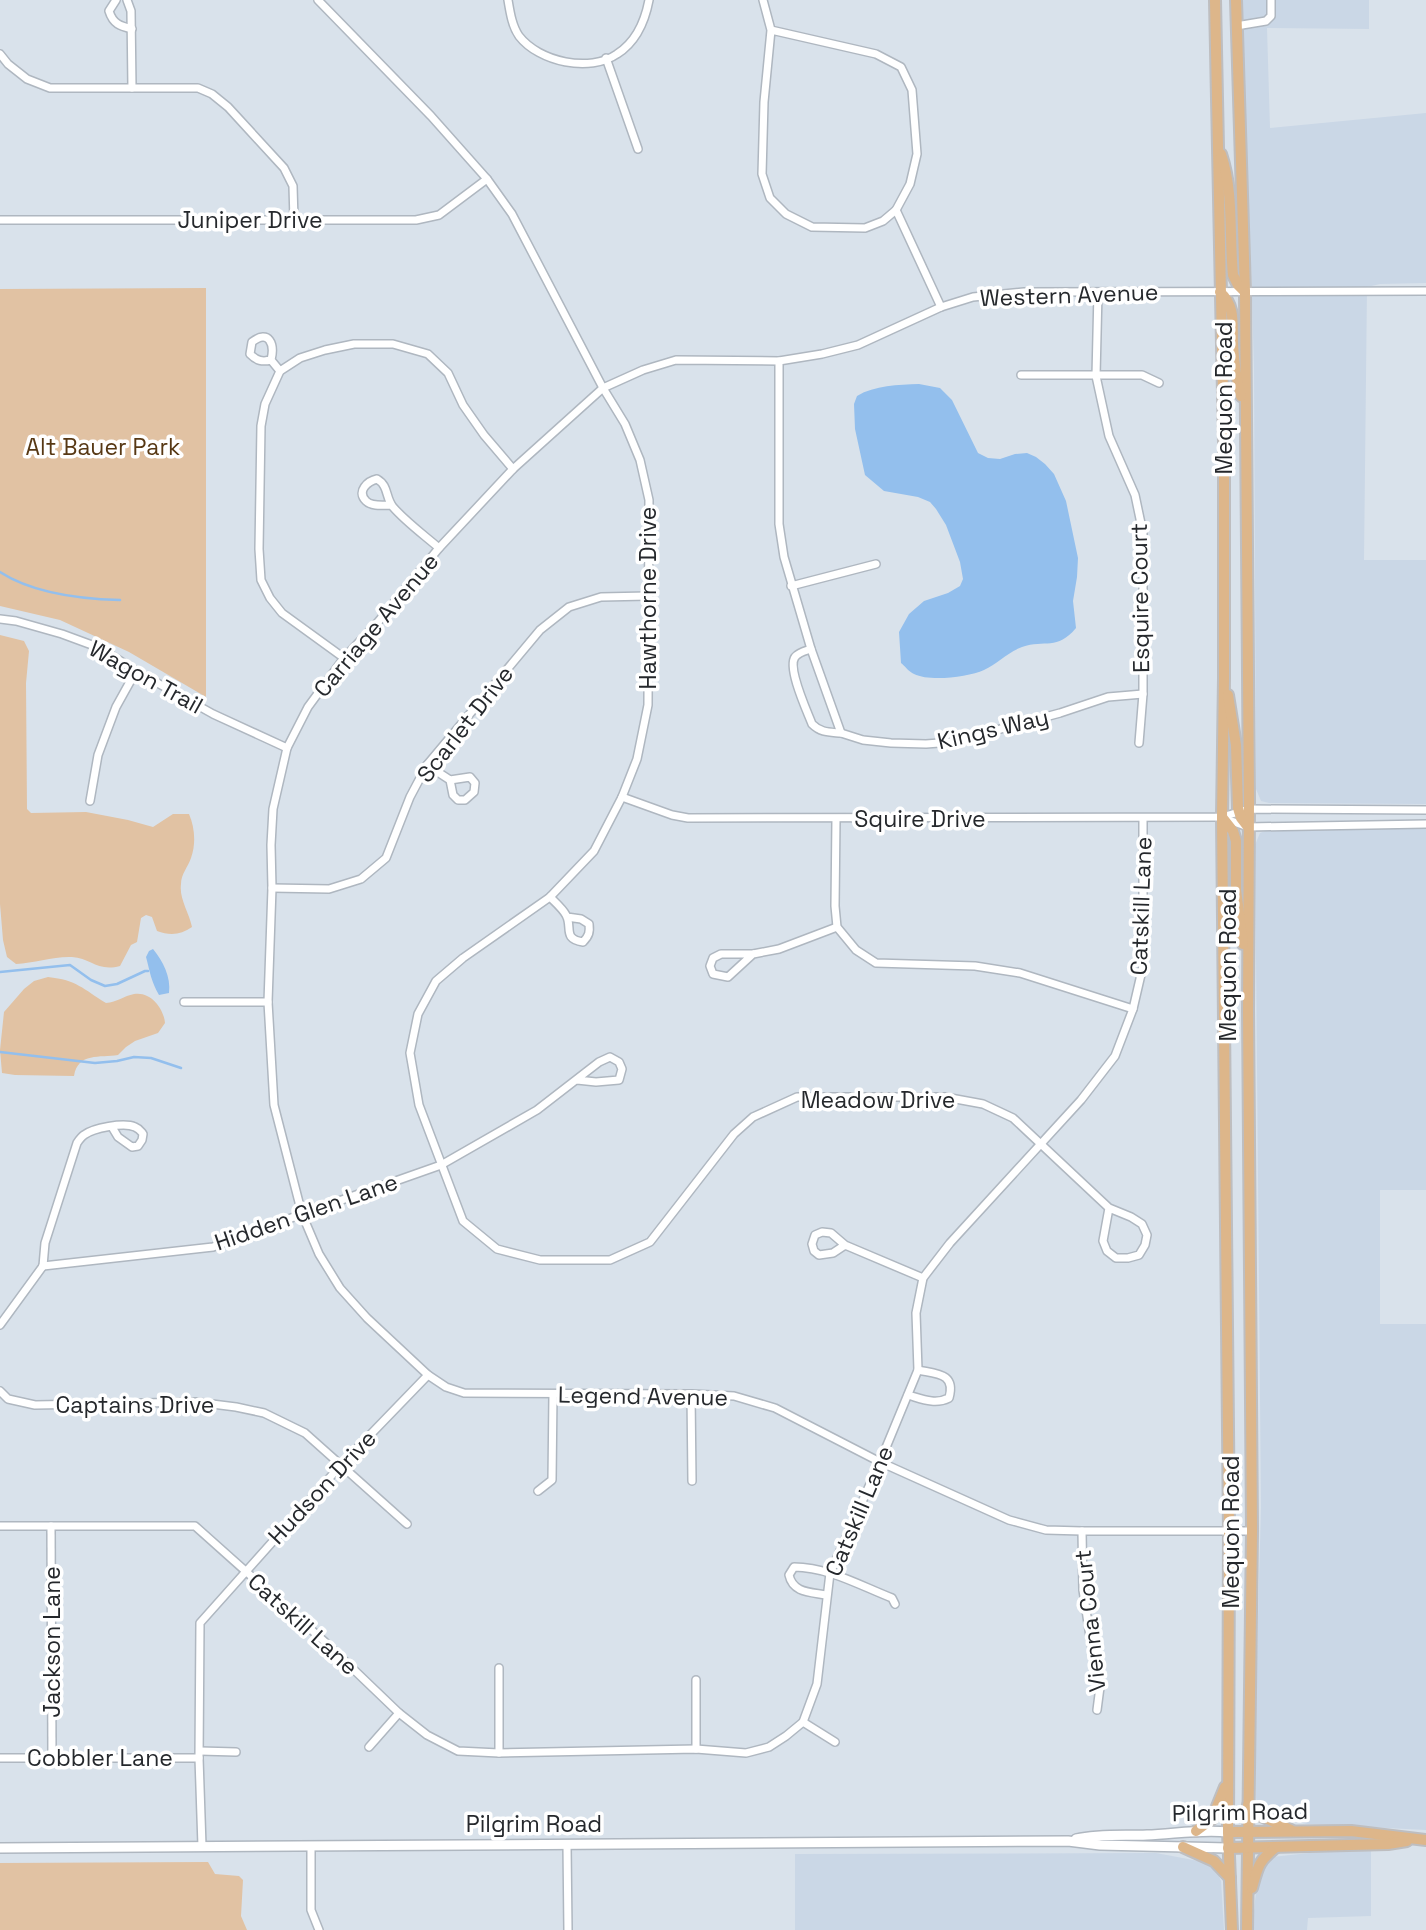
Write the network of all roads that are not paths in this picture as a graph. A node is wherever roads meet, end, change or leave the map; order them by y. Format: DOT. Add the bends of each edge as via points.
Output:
graph roads {
  1 [pos="116,0"];
  2 [pos="127,0"];
  3 [pos="318,0"];
  4 [pos="508,0"];
  5 [pos="649,0"];
  6 [pos="763,0"];
  7 [pos="1215,0"];
  8 [pos="1236,0"];
  9 [pos="1271,0"];
  10 [pos="1236,26"];
  11 [pos="132,29"];
  12 [pos="771,30"];
  13 [pos="0,54"];
  14 [pos="606,58"];
  15 [pos="132,88"];
  16 [pos="1217,145"];
  17 [pos="638,149"];
  18 [pos="487,179"];
  19 [pos="896,210"];
  20 [pos="0,220"];
  21 [pos="294,220"];
  22 [pos="1426,291"];
  23 [pos="1098,292"];
  24 [pos="1220,292"];
  25 [pos="1245,292"];
  26 [pos="941,306"];
  27 [pos="271,360"];
  28 [pos="779,361"];
  29 [pos="280,372"];
  30 [pos="1021,375"];
  31 [pos="1096,376"];
  32 [pos="1159,383"];
  33 [pos="603,387"];
  34 [pos="1245,412"];
  35 [pos="1224,449"];
  36 [pos="1246,449"];
  37 [pos="513,469"];
  38 [pos="391,505"];
  39 [pos="439,548"];
  40 [pos="876,564"];
  41 [pos="791,586"];
  42 [pos="648,596"];
  43 [pos="0,619"];
  44 [pos="811,649"];
  45 [pos="344,658"];
  46 [pos="136,671"];
  47 [pos="1224,678"];
  48 [pos="1143,694"];
  49 [pos="841,733"];
  50 [pos="1139,743"];
  51 [pos="288,748"];
  52 [pos="426,765"];
  53 [pos="450,780"];
  54 [pos="622,797"];
  55 [pos="90,801"];
  56 [pos="1426,810"];
  57 [pos="1244,811"];
  58 [pos="1222,817"];
  59 [pos="1143,818"];
  60 [pos="836,819"];
  61 [pos="1426,824"];
  62 [pos="1248,827"];
  63 [pos="272,888"];
  64 [pos="551,897"];
  65 [pos="567,917"];
  66 [pos="836,927"];
  67 [pos="753,954"];
  68 [pos="1248,971"];
  69 [pos="184,1002"];
  70 [pos="268,1002"];
  71 [pos="1133,1009"];
  72 [pos="577,1080"];
  73 [pos="113,1127"];
  74 [pos="1040,1144"];
  75 [pos="441,1165"];
  76 [pos="1109,1208"];
  77 [pos="302,1214"];
  78 [pos="845,1245"];
  79 [pos="43,1266"];
  80 [pos="923,1278"];
  81 [pos="0,1325"];
  82 [pos="918,1370"];
  83 [pos="428,1375"];
  84 [pos="0,1391"];
  85 [pos="553,1394"];
  86 [pos="691,1394"];
  87 [pos="908,1395"];
  88 [pos="880,1462"];
  89 [pos="341,1465"];
  90 [pos="692,1481"];
  91 [pos="538,1491"];
  92 [pos="407,1524"];
  93 [pos="0,1526"];
  94 [pos="51,1526"];
  95 [pos="1082,1531"];
  96 [pos="1229,1531"];
  97 [pos="1252,1531"];
  98 [pos="245,1571"];
  99 [pos="830,1573"];
  100 [pos="826,1595"];
  101 [pos="895,1604"];
  102 [pos="499,1668"];
  103 [pos="696,1680"];
  104 [pos="1097,1710"];
  105 [pos="399,1713"];
  106 [pos="803,1723"];
  107 [pos="835,1742"];
  108 [pos="369,1747"];
  109 [pos="696,1749"];
  110 [pos="236,1752"];
  111 [pos="499,1753"];
  112 [pos="200,1755"];
  113 [pos="0,1758"];
  114 [pos="52,1758"];
  115 [pos="1228,1778"];
  116 [pos="1248,1805"];
  117 [pos="1196,1831"];
  118 [pos="1228,1832"];
  119 [pos="1248,1832"];
  120 [pos="1294,1832"];
  121 [pos="1323,1832"];
  122 [pos="1414,1840"];
  123 [pos="1426,1840"];
  124 [pos="1068,1841"];
  125 [pos="567,1845"];
  126 [pos="202,1846"];
  127 [pos="1323,1846"];
  128 [pos="311,1847"];
  129 [pos="1183,1847"];
  130 [pos="1276,1847"];
  131 [pos="0,1848"];
  132 [pos="1228,1848"];
  133 [pos="1248,1848"];
  134 [pos="1230,1878"];
  135 [pos="1248,1904"];
  136 [pos="318,1930"];
  137 [pos="568,1930"];
  138 [pos="1232,1930"];
  139 [pos="1247,1930"];
  1 -- 11 [label="street" via="109,11 111,18 116,25"];
  2 -- 11 [label="street"];
  3 -- 18 [label="street, Hawthorne Drive"];
  4 -- 14 [label="street" via="519,35 534,50 573,64"];
  5 -- 14 [label="street" via="635,37 617,55"];
  6 -- 12 [label="street"];
  7 -- 16 [label="main road, Mequon Road"];
  8 -- 10 [label="main road, Mequon Road"];
  9 -- 10 [label="street" via="1271,16 1266,21"];
  10 -- 25 [label="main road, Mequon Road"];
  11 -- 15 [label="street"];
  12 -- 19 [label="street" via="876,54 901,67 912,90 917,155 910,184"];
  12 -- 19 [label="street" via="762,174 770,198 786,214 812,227 864,228"];
  13 -- 15 [label="street" via="27,79 50,88"];
  14 -- 17 [label="street"];
  15 -- 21 [label="street" via="198,88 228,107 284,168 293,186"];
  16 -- 24 [label="main road, Mequon Road"];
  16 -- 25 [label="main road" via="1231,203 1233,275"];
  18 -- 21 [label="street, Juniper Drive" via="439,215 416,220"];
  18 -- 33 [label="street, Hawthorne Drive" via="512,214"];
  19 -- 26 [label="street"];
  20 -- 21 [label="street, Juniper Drive"];
  22 -- 25 [label="street, Western Avenue"];
  23 -- 24 [label="street, Western Avenue"];
  23 -- 26 [label="street, Western Avenue" via="986,295"];
  23 -- 31 [label="street, Esquire Court"];
  24 -- 25 [label="street, Western Avenue"];
  24 -- 34 [label="main road" via="1233,313 1237,380"];
  24 -- 35 [label="main road, Mequon Road"];
  25 -- 34 [label="main road, Mequon Road"];
  26 -- 28 [label="street, Western Avenue" via="858,345"];
  27 -- 29 [label="street"];
  28 -- 33 [label="street, Western Avenue" via="676,360"];
  28 -- 41 [label="street" via="779,524"];
  29 -- 37 [label="street" via="300,358 354,344 393,345 428,354 448,373 463,405"];
  29 -- 45 [label="street" via="265,404 261,426 261,580 282,613"];
  30 -- 31 [label="street"];
  31 -- 32 [label="street" via="1142,375"];
  31 -- 48 [label="street, Esquire Court" via="1109,436 1135,495 1143,533"];
  33 -- 37 [label="street, Carriage Avenue"];
  33 -- 42 [label="street, Hawthorne Drive" via="640,460 649,500"];
  34 -- 36 [label="main road, Mequon Road"];
  35 -- 36 [label="main road"];
  35 -- 47 [label="main road, Mequon Road"];
  36 -- 57 [label="main road, Mequon Road"];
  37 -- 39 [label="street, Carriage Avenue"];
  38 -- 38 [label="street" via="382,481 369,481 364,487 366,501"];
  38 -- 39 [label="street"];
  39 -- 45 [label="street, Carriage Avenue"];
  40 -- 41 [label="street"];
  41 -- 44 [label="street"];
  42 -- 52 [label="street, Scarlet Drive" via="601,597 569,607 540,630"];
  42 -- 54 [label="street, Hawthorne Drive" via="648,705 637,759"];
  43 -- 46 [label="street, Wagon Trail" via="100,648"];
  44 -- 49 [label="street"];
  44 -- 49 [label="street, Kings Way" via="793,661 808,714 818,731"];
  45 -- 51 [label="street, Carriage Avenue" via="308,706"];
  46 -- 51 [label="street, Wagon Trail" via="213,714"];
  46 -- 55 [label="street" via="116,706 98,755"];
  47 -- 57 [label="main road" via="1236,745 1236,796"];
  47 -- 58 [label="main road, Mequon Road"];
  48 -- 49 [label="street, Kings Way" via="1108,697 953,742 891,743"];
  48 -- 50 [label="street, Esquire Court"];
  51 -- 63 [label="street, Carriage Avenue" via="273,809"];
  52 -- 53 [label="street"];
  52 -- 63 [label="street, Scarlet Drive" via="386,858 361,879 329,889"];
  54 -- 60 [label="street, Squire Drive" via="688,818"];
  54 -- 64 [label="street, Hawthorne Drive" via="593,851"];
  56 -- 57 [label="street, Squire Drive"];
  57 -- 58 [label="street, Squire Drive"];
  57 -- 62 [label="main road" via="1241,818"];
  58 -- 59 [label="street, Squire Drive"];
  58 -- 62 [label="street, Squire Drive"];
  58 -- 68 [label="main road" via="1236,841 1236,890"];
  58 -- 96 [label="main road, Mequon Road"];
  59 -- 60 [label="street, Squire Drive"];
  59 -- 71 [label="street, Catskill Lane" via="1143,966"];
  60 -- 66 [label="street"];
  61 -- 62 [label="street, Squire Drive"];
  62 -- 68 [label="main road, Mequon Road"];
  63 -- 70 [label="street, Carriage Avenue"];
  64 -- 65 [label="street"];
  64 -- 75 [label="street, Hawthorne Drive" via="436,981 418,1014 410,1053 419,1105"];
  66 -- 67 [label="street"];
  66 -- 71 [label="street" via="856,950 876,963 975,966 1020,973"];
  67 -- 67 [label="street" via="721,954 713,958 713,974 728,976"];
  68 -- 97 [label="main road, Mequon Road"];
  69 -- 70 [label="street"];
  70 -- 77 [label="street, Carriage Avenue" via="274,1105"];
  71 -- 74 [label="street, Catskill Lane" via="1115,1056"];
  72 -- 72 [label="street, Hidden Glen Lane" via="619,1080 622,1069 610,1057"];
  72 -- 75 [label="street, Hidden Glen Lane" via="537,1110"];
  73 -- 79 [label="street" via="85,1133 77,1143 45,1243"];
  74 -- 75 [label="street, Meadow Drive" via="1013,1118 983,1104 945,1097 797,1097 753,1117 734,1134 650,1242 610,1259 540,1261 496,1249 463,1221"];
  74 -- 76 [label="street, Meadow Drive"];
  74 -- 80 [label="street, Catskill Lane"];
  75 -- 77 [label="street, Hidden Glen Lane"];
  76 -- 76 [label="street" via="1103,1241 1107,1251 1116,1258 1139,1255 1147,1235 1142,1224"];
  77 -- 79 [label="street, Hidden Glen Lane" via="213,1247"];
  77 -- 83 [label="street, Legend Avenue" via="340,1288"];
  78 -- 80 [label="street"];
  79 -- 81 [label="street"];
  80 -- 82 [label="street, Catskill Lane" via="916,1313"];
  82 -- 87 [label="street, Catskill Lane"];
  82 -- 87 [label="street" via="950,1381 949,1398 941,1402"];
  83 -- 85 [label="street, Legend Avenue" via="464,1393"];
  83 -- 89 [label="street, Hudson Drive"];
  84 -- 89 [label="street, Captains Drive" via="8,1399 35,1405 196,1402 264,1413 304,1433"];
  85 -- 86 [label="street, Legend Avenue"];
  85 -- 91 [label="street" via="552,1480"];
  86 -- 88 [label="street, Legend Avenue" via="734,1396 775,1408"];
  86 -- 90 [label="street"];
  87 -- 88 [label="street, Catskill Lane"];
  88 -- 95 [label="street, Legend Avenue" via="1009,1520 1046,1530"];
  88 -- 99 [label="street, Catskill Lane"];
  89 -- 92 [label="street, Captains Drive"];
  89 -- 98 [label="street, Hudson Drive"];
  93 -- 94 [label="street, Catskill Lane"];
  94 -- 98 [label="street, Catskill Lane" via="195,1526"];
  94 -- 114 [label="street, Jackson Lane"];
  95 -- 96 [label="street, Legend Avenue"];
  95 -- 104 [label="street, Vienna Court" via="1083,1590 1100,1687"];
  96 -- 97 [label="street, Legend Avenue"];
  96 -- 115 [label="main road, Mequon Road"];
  97 -- 116 [label="main road, Mequon Road"];
  98 -- 105 [label="street, Catskill Lane"];
  98 -- 112 [label="street, Hudson Drive" via="200,1623"];
  99 -- 100 [label="street, Catskill Lane"];
  99 -- 100 [label="street" via="794,1567 789,1575 797,1589"];
  99 -- 101 [label="street" via="892,1598"];
  100 -- 106 [label="street, Catskill Lane" via="817,1684"];
  102 -- 111 [label="street"];
  103 -- 109 [label="street"];
  105 -- 108 [label="street"];
  105 -- 111 [label="street, Catskill Lane" via="426,1735 458,1751"];
  106 -- 107 [label="street"];
  106 -- 109 [label="street, Catskill Lane" via="769,1747 746,1753"];
  109 -- 111 [label="street, Catskill Lane"];
  110 -- 112 [label="street, Cobbler Lane"];
  112 -- 114 [label="street, Cobbler Lane"];
  112 -- 126 [label="street, Hudson Drive"];
  113 -- 114 [label="street, Cobbler Lane"];
  115 -- 117 [label="main road" via="1212,1819"];
  115 -- 118 [label="main road, Mequon Road"];
  116 -- 119 [label="main road, Mequon Road"];
  116 -- 120 [label="main road"];
  117 -- 118 [label="street, Pilgrim Road"];
  117 -- 124 [label="street, Pilgrim Road" via="1096,1835"];
  118 -- 119 [label="main road, Pilgrim Road"];
  118 -- 132 [label="main road, Mequon Road"];
  119 -- 120 [label="main road, Pilgrim Road"];
  119 -- 133 [label="main road, Mequon Road"];
  120 -- 121 [label="main road, Pilgrim Road"];
  121 -- 122 [label="main road, Pilgrim Road"];
  121 -- 127 [label="main road"];
  122 -- 123 [label="main road, Pilgrim Road"];
  122 -- 127 [label="main road, Pilgrim Road"];
  124 -- 125 [label="street, Pilgrim Road"];
  124 -- 129 [label="street, Pilgrim Road"];
  125 -- 128 [label="street, Pilgrim Road"];
  125 -- 137 [label="street"];
  126 -- 128 [label="street, Pilgrim Road"];
  126 -- 131 [label="street, Pilgrim Road"];
  127 -- 130 [label="main road, Pilgrim Road"];
  128 -- 136 [label="street" via="312,1910"];
  129 -- 132 [label="street, Pilgrim Road"];
  129 -- 134 [label="main road" via="1214,1861"];
  130 -- 133 [label="main road, Pilgrim Road"];
  130 -- 135 [label="main road" via="1258,1865"];
  132 -- 133 [label="main road, Pilgrim Road"];
  132 -- 134 [label="main road, Mequon Road"];
  133 -- 135 [label="main road, Mequon Road"];
  134 -- 138 [label="main road, Mequon Road"];
  135 -- 139 [label="main road, Mequon Road"];
}
